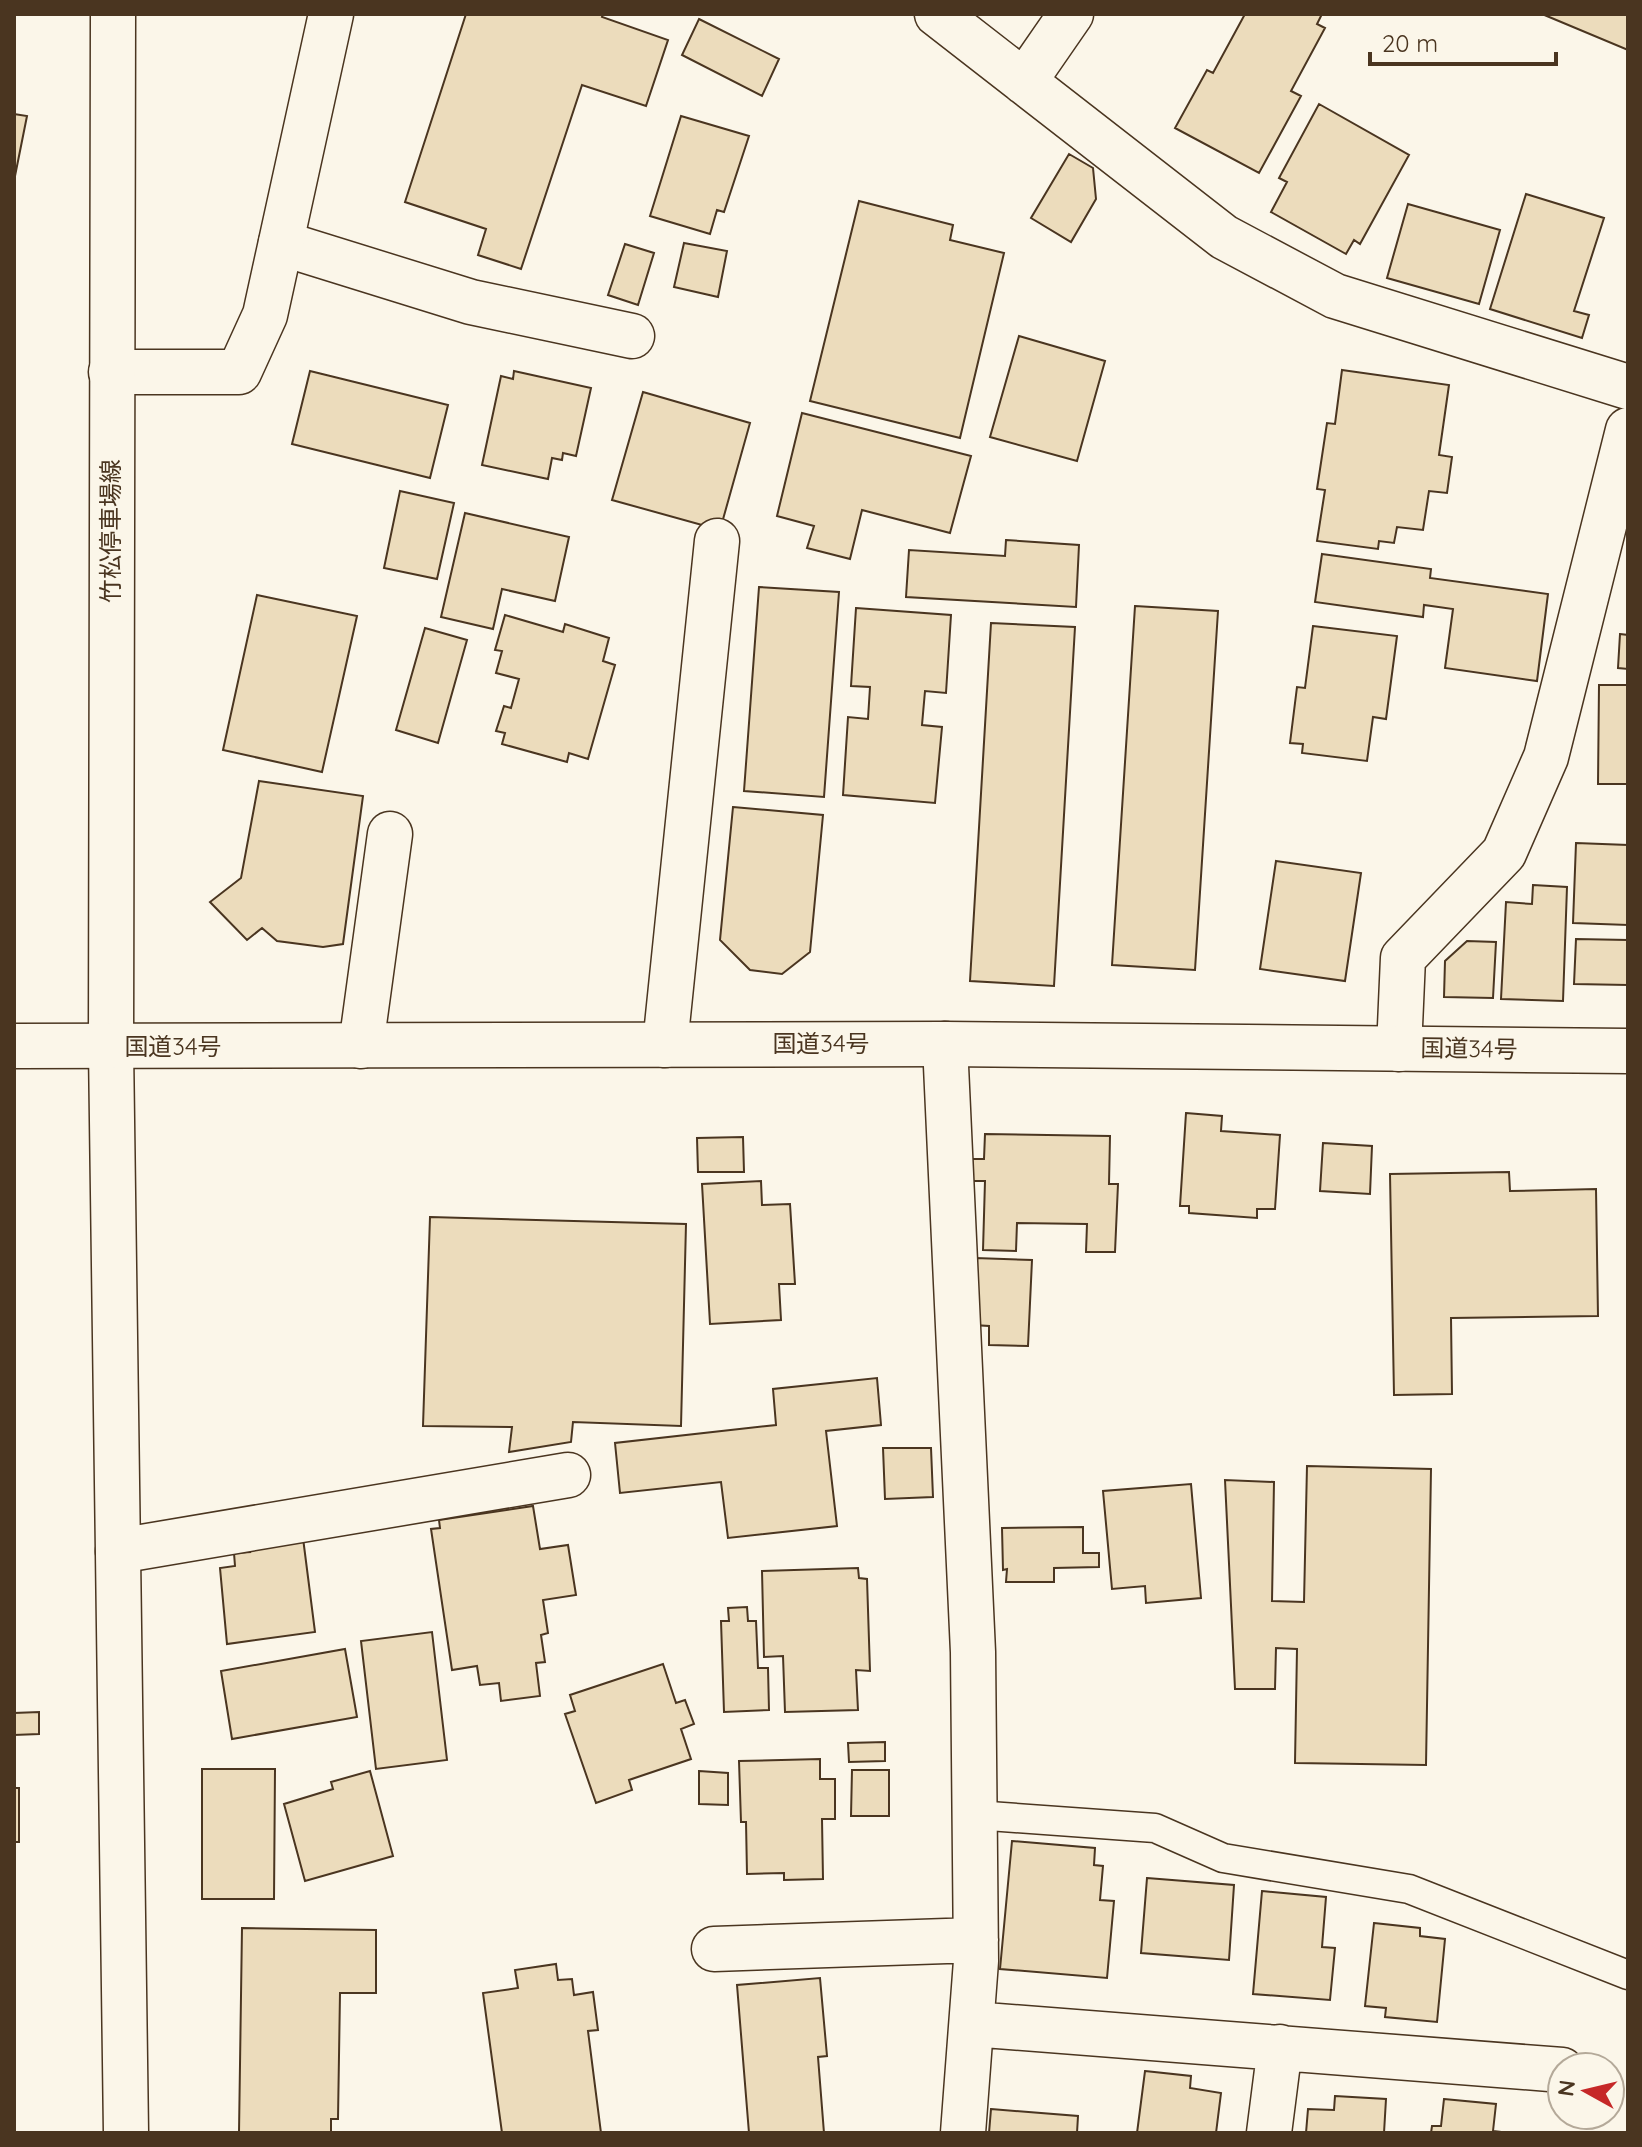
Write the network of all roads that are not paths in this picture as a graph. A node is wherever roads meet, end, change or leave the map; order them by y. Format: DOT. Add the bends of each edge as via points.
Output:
graph roads {
  1 [pos="113,14"];
  2 [pos="331,14"];
  3 [pos="937,14"];
  4 [pos="1071,14"];
  5 [pos="1024,82"];
  6 [pos="281,243"];
  7 [pos="632,336"];
  8 [pos="111,372"];
  9 [pos="1628,387"];
  10 [pos="1628,430"];
  11 [pos="717,541"];
  12 [pos="390,834"];
  13 [pos="945,1044"];
  14 [pos="665,1045"];
  15 [pos="14,1046"];
  16 [pos="361,1046"];
  17 [pos="111,1048"];
  18 [pos="1399,1049"];
  19 [pos="1628,1051"];
  20 [pos="568,1475"];
  21 [pos="118,1551"];
  22 [pos="975,1815"];
  23 [pos="976,1940"];
  24 [pos="714,1949"];
  25 [pos="1628,1975"];
  26 [pos="972,2024"];
  27 [pos="1280,2047"];
  28 [pos="1546,2069"];
  29 [pos="126,2133"];
  30 [pos="963,2133"];
  31 [pos="1269,2133"];
  1 -- 8 [label="main road, 竹松停車場線"];
  2 -- 6 [label="main road"];
  3 -- 5 [label="main road"];
  4 -- 5 [label="main road"];
  5 -- 9 [label="main road" via="1224,237 1335,296"];
  6 -- 7 [label="main road" via="471,302"];
  6 -- 8 [label="main road" via="265,315 239,372"];
  8 -- 17 [label="main road, 竹松停車場線"];
  10 -- 18 [label="main road" via="1546,757 1504,853 1403,958"];
  11 -- 14 [label="main road"];
  12 -- 16 [label="main road"];
  13 -- 14 [label="main road, 国道34号"];
  13 -- 18 [label="main road, 国道34号"];
  13 -- 22 [label="main road" via="973,1652"];
  14 -- 16 [label="main road, 国道34号"];
  15 -- 17 [label="main road, 国道34号"];
  16 -- 17 [label="main road, 国道34号"];
  17 -- 21 [label="main road, 竹松停車場線"];
  18 -- 19 [label="main road, 国道34号"];
  20 -- 21 [label="main road"];
  21 -- 29 [label="main road, 竹松停車場線"];
  22 -- 23 [label="main road"];
  22 -- 25 [label="lane" via="1155,1828 1223,1858 1409,1889"];
  23 -- 24 [label="main road"];
  23 -- 26 [label="main road"];
  26 -- 27 [label="main road"];
  26 -- 30 [label="main road"];
  27 -- 28 [label="main road"];
  27 -- 31 [label="main road"];
}
